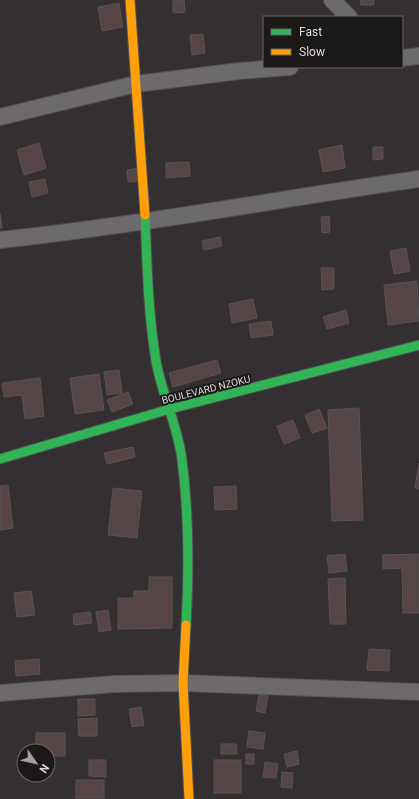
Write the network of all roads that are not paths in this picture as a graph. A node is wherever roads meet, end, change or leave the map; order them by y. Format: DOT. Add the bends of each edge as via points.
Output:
graph roads {
  1 [pos="130,0"];
  2 [pos="332,0"];
  3 [pos="348,16"];
  4 [pos="419,56"];
  5 [pos="403,58"];
  6 [pos="277,68"];
  7 [pos="136,84"];
  8 [pos="0,117"];
  9 [pos="419,179"];
  10 [pos="144,222"];
  11 [pos="0,240"];
  12 [pos="419,345"];
  13 [pos="170,409"];
  14 [pos="0,459"];
  15 [pos="183,683"];
  16 [pos="0,692"];
  17 [pos="419,692"];
  18 [pos="189,799"];
  1 -- 7 [label="street"];
  2 -- 3 [label="street"];
  4 -- 5 [label="street"];
  6 -- 7 [label="street"];
  7 -- 8 [label="street"];
  7 -- 10 [label="street"];
  9 -- 10 [label="street"];
  10 -- 11 [label="street"];
  10 -- 13 [label="street" via="148,297 156,360 161,385"];
  12 -- 13 [label="street, BOULEVARD NZOKU"];
  13 -- 14 [label="street, BOULEVARD NZOKU"];
  13 -- 15 [label="street" via="182,459 186,508 187,606"];
  15 -- 16 [label="street" via="115,684"];
  15 -- 17 [label="street"];
  15 -- 18 [label="street"];
}
